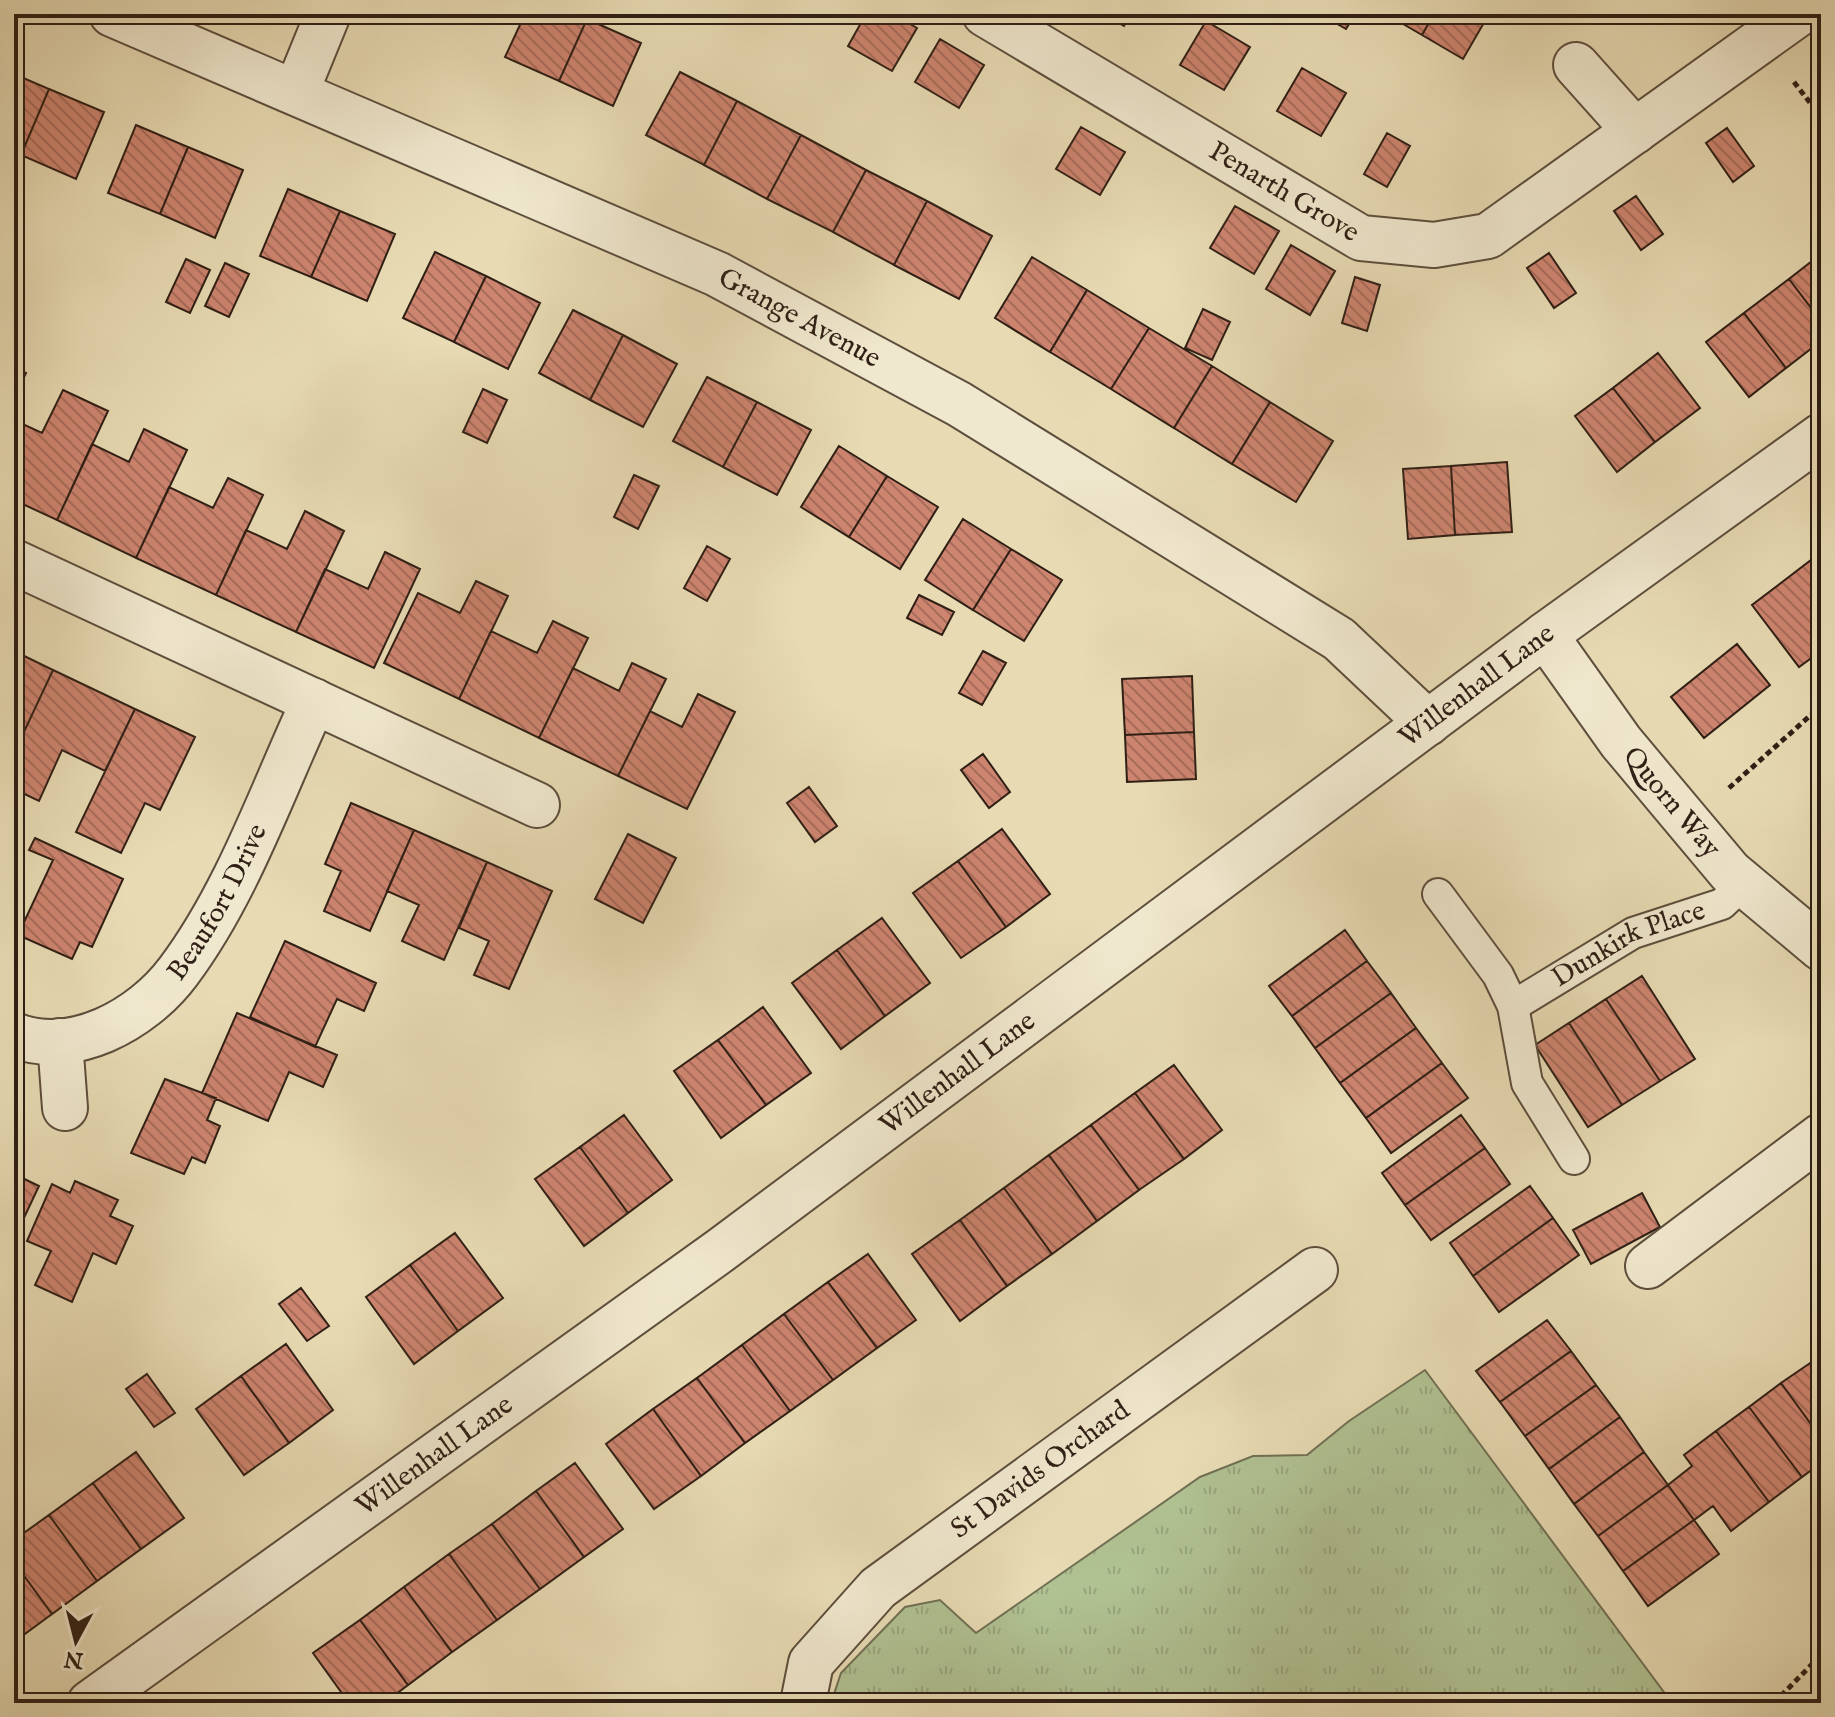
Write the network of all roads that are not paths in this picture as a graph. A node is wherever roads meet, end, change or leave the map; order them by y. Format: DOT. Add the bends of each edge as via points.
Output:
graph roads {
  1 [pos="112,14"];
  2 [pos="328,14"];
  3 [pos="985,14"];
  4 [pos="1798,14"];
  5 [pos="1576,65"];
  6 [pos="297,90"];
  7 [pos="1635,131"];
  8 [pos="1821,436"];
  9 [pos="14,562"];
  10 [pos="1545,635"];
  11 [pos="314,701"];
  12 [pos="1428,723"];
  13 [pos="537,805"];
  14 [pos="1744,883"];
  15 [pos="1438,894"];
  16 [pos="1821,948"];
  17 [pos="1513,1006"];
  18 [pos="14,1035"];
  19 [pos="60,1041"];
  20 [pos="65,1108"];
  21 [pos="1821,1136"];
  22 [pos="1574,1159"];
  23 [pos="1648,1266"];
  24 [pos="1315,1270"];
  25 [pos="90,1703"];
  26 [pos="803,1703"];
  1 -- 6 [label="street, Grange Avenue"];
  2 -- 6 [label="street"];
  3 -- 7 [label="street, Penarth Grove" via="1361,238 1434,245 1488,236"];
  4 -- 7 [label="street, Penarth Grove"];
  5 -- 7 [label="street"];
  6 -- 12 [label="street, Grange Avenue" via="717,274 959,404 1339,639"];
  8 -- 10 [label="street, Willenhall Lane"];
  9 -- 11 [label="street"];
  10 -- 12 [label="street, Willenhall Lane"];
  10 -- 14 [label="street, Quorn Way" via="1621,742"];
  11 -- 13 [label="street"];
  11 -- 19 [label="street, Beaufort Drive" via="220,906 177,974 131,1017 77,1041"];
  12 -- 25 [label="street, Willenhall Lane" via="734,1241"];
  14 -- 16 [label="street, Quorn Way"];
  14 -- 17 [label="lane, Dunkirk Place" via="1722,904 1633,933"];
  15 -- 17 [label="lane" via="1498,975"];
  17 -- 22 [label="lane" via="1527,1083"];
  18 -- 19 [label="street, Beaufort Drive" via="30,1042"];
  19 -- 20 [label="street"];
  21 -- 23 [label="street"];
  24 -- 26 [label="street, St Davids Orchard" via="878,1588 811,1663"];
}
